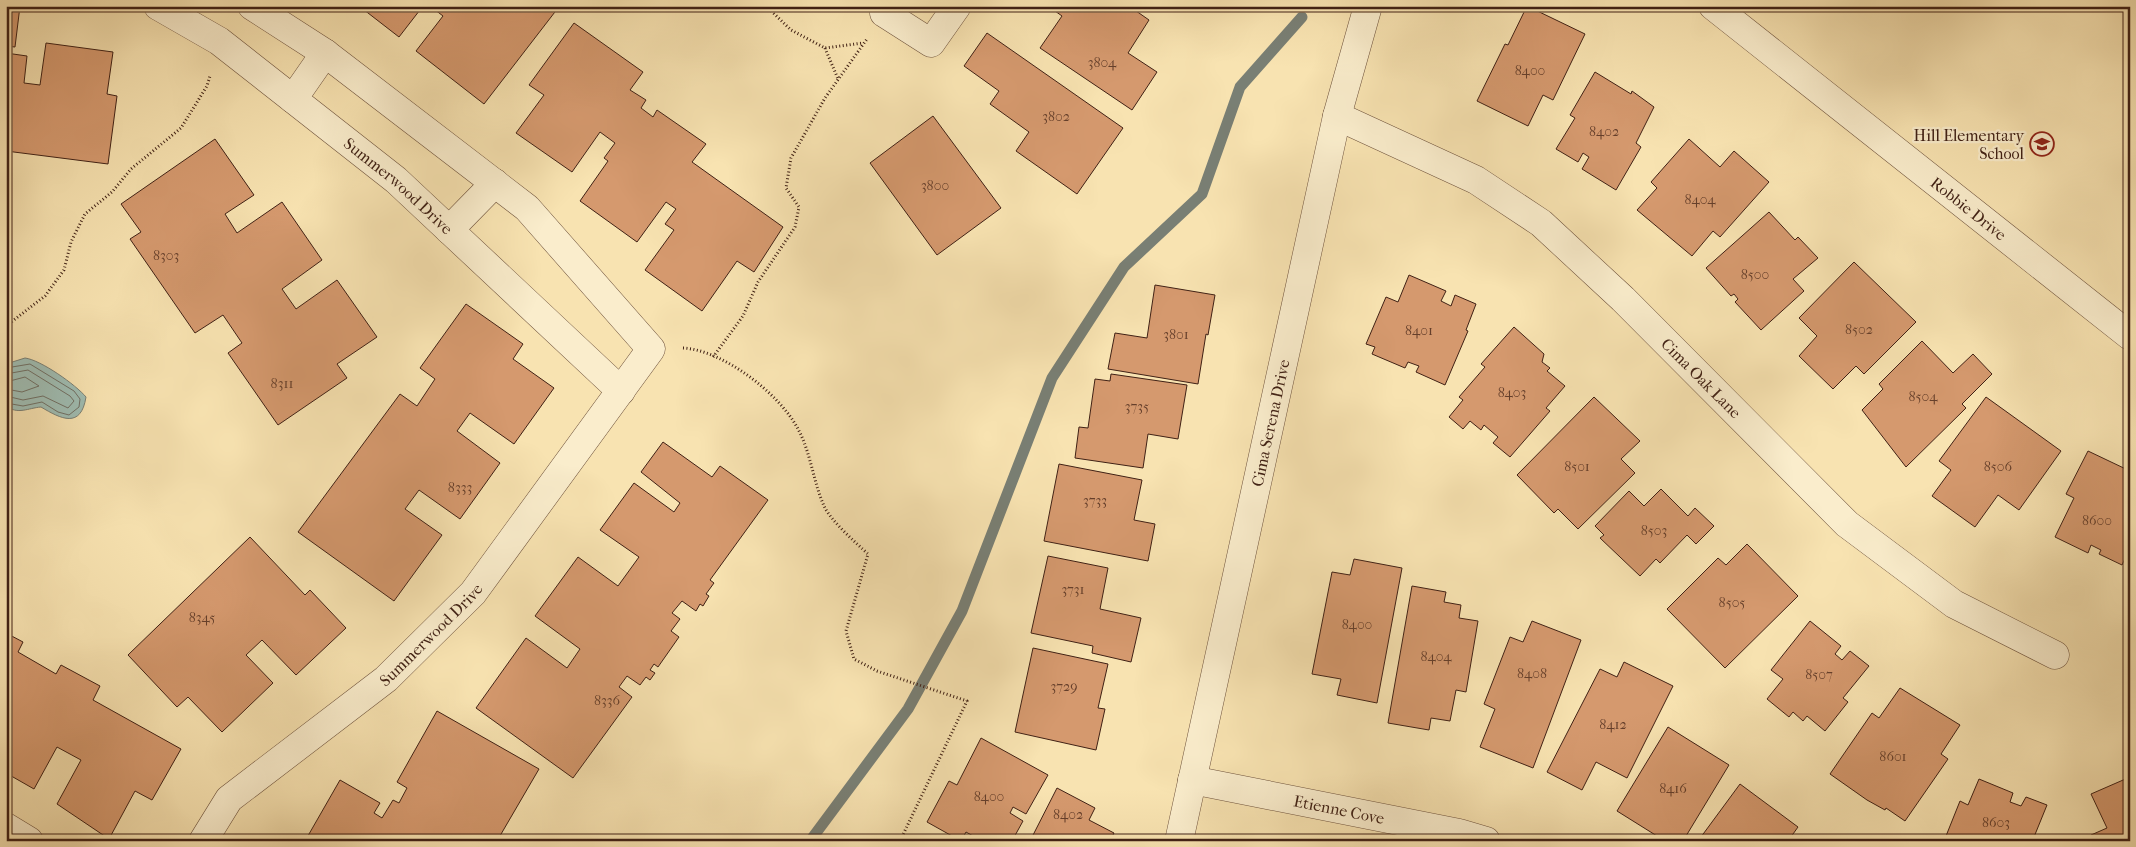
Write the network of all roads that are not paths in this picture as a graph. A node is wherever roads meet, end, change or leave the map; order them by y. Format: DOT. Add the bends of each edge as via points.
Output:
graph roads {
  1 [pos="158,6"];
  2 [pos="252,6"];
  3 [pos="958,6"];
  4 [pos="1368,6"];
  5 [pos="1713,6"];
  6 [pos="887,9"];
  7 [pos="325,53"];
  8 [pos="293,99"];
  9 [pos="1337,116"];
  10 [pos="495,183"];
  11 [pos="449,230"];
  12 [pos="2130,336"];
  13 [pos="621,391"];
  14 [pos="2055,655"];
  15 [pos="1192,780"];
  16 [pos="6,827"];
  17 [pos="29,841"];
  18 [pos="202,841"];
  19 [pos="1178,841"];
  20 [pos="1486,841"];
  1 -- 8 [label="street, Summerwood Drive" via="219,41"];
  2 -- 7 [label="street"];
  3 -- 6 [label="street" via="931,43"];
  4 -- 9 [label="street, Cima Serena Drive"];
  5 -- 12 [label="street, Robbie Drive"];
  7 -- 8 [label="street"];
  7 -- 10 [label="street"];
  8 -- 11 [label="street, Summerwood Drive" via="396,180"];
  9 -- 14 [label="street, Cima Oak Lane" via="1476,180 1541,223 1623,299 1847,524 1954,604"];
  9 -- 15 [label="street, Cima Serena Drive"];
  10 -- 11 [label="street"];
  10 -- 13 [label="street, Summerwood Drive" via="527,208 651,349"];
  11 -- 13 [label="street, Summerwood Drive"];
  13 -- 18 [label="street, Summerwood Drive" via="472,593 386,679 229,799"];
  15 -- 19 [label="street, Cima Serena Drive"];
  15 -- 20 [label="street, Etienne Cove"];
  16 -- 17 [label="street"];
}
